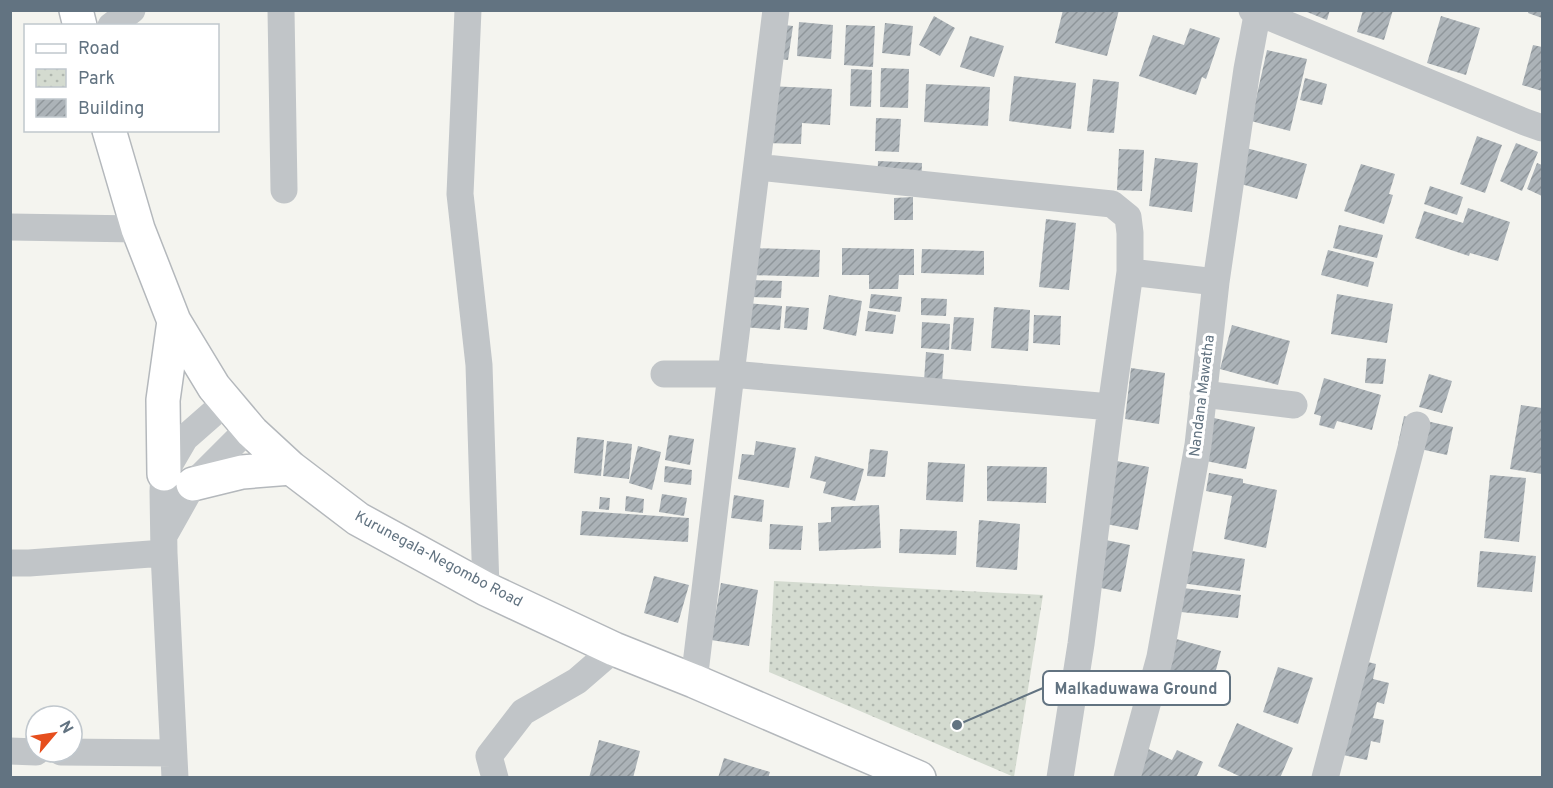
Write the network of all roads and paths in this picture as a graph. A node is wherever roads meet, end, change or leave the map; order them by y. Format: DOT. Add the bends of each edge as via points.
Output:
graph roads {
  1 [pos="132,10"];
  2 [pos="281,10"];
  3 [pos="468,10"];
  4 [pos="776,10"];
  5 [pos="1256,11"];
  6 [pos="114,24"];
  7 [pos="1542,128"];
  8 [pos="110,132"];
  9 [pos="757,167"];
  10 [pos="284,190"];
  11 [pos="10,227"];
  12 [pos="138,229"];
  13 [pos="1130,272"];
  14 [pos="1216,282"];
  15 [pos="174,321"];
  16 [pos="664,374"];
  17 [pos="731,374"];
  18 [pos="1203,394"];
  19 [pos="226,402"];
  20 [pos="1294,405"];
  21 [pos="1111,407"];
  22 [pos="1418,425"];
  23 [pos="252,432"];
  24 [pos="291,468"];
  25 [pos="178,479"];
  26 [pos="164,544"];
  27 [pos="10,563"];
  28 [pos="486,589"];
  29 [pos="614,649"];
  30 [pos="694,681"];
  31 [pos="84,755"];
  32 [pos="174,765"];
  33 [pos="495,777"];
  34 [pos="919,777"];
  35 [pos="1060,777"];
  36 [pos="1127,777"];
  37 [pos="1325,777"];
  1 -- 6 [label="street"];
  2 -- 10 [label="street"];
  3 -- 28 [label="street" via="460,194 479,365"];
  4 -- 9 [label="street"];
  5 -- 7 [label="street"];
  5 -- 14 [label="street, Nandana Mawatha"];
  8 -- 12 [label="main road, Kurunegala-Negombo Road"];
  9 -- 13 [label="street" via="1112,204 1128,217"];
  9 -- 17 [label="street"];
  11 -- 12 [label="street"];
  12 -- 15 [label="main road, Kurunegala-Negombo Road"];
  13 -- 14 [label="street"];
  13 -- 21 [label="street"];
  14 -- 18 [label="street, Nandana Mawatha"];
  15 -- 19 [label="main road, Kurunegala-Negombo Road"];
  15 -- 25 [label="main road" via="163,400"];
  16 -- 17 [label="street"];
  17 -- 21 [label="street"];
  17 -- 30 [label="street"];
  18 -- 20 [label="street"];
  18 -- 36 [label="street, Nandana Mawatha" via="1198,445 1160,657"];
  19 -- 23 [label="main road, Kurunegala-Negombo Road"];
  19 -- 25 [label="street" via="185,438"];
  21 -- 35 [label="street"];
  22 -- 37 [label="street"];
  23 -- 24 [label="main road, Kurunegala-Negombo Road"];
  23 -- 25 [label="street"];
  24 -- 25 [label="main road"];
  24 -- 28 [label="main road, Kurunegala-Negombo Road" via="358,519"];
  25 -- 26 [label="street" via="163,491"];
  26 -- 27 [label="street"];
  26 -- 32 [label="street"];
  28 -- 29 [label="main road, Kurunegala-Negombo Road"];
  29 -- 30 [label="main road, Kurunegala-Negombo Road"];
  29 -- 33 [label="street" via="577,681 523,711 489,756"];
  30 -- 34 [label="main road, Kurunegala-Negombo Road"];
  31 -- 32 [label="street"];
}
